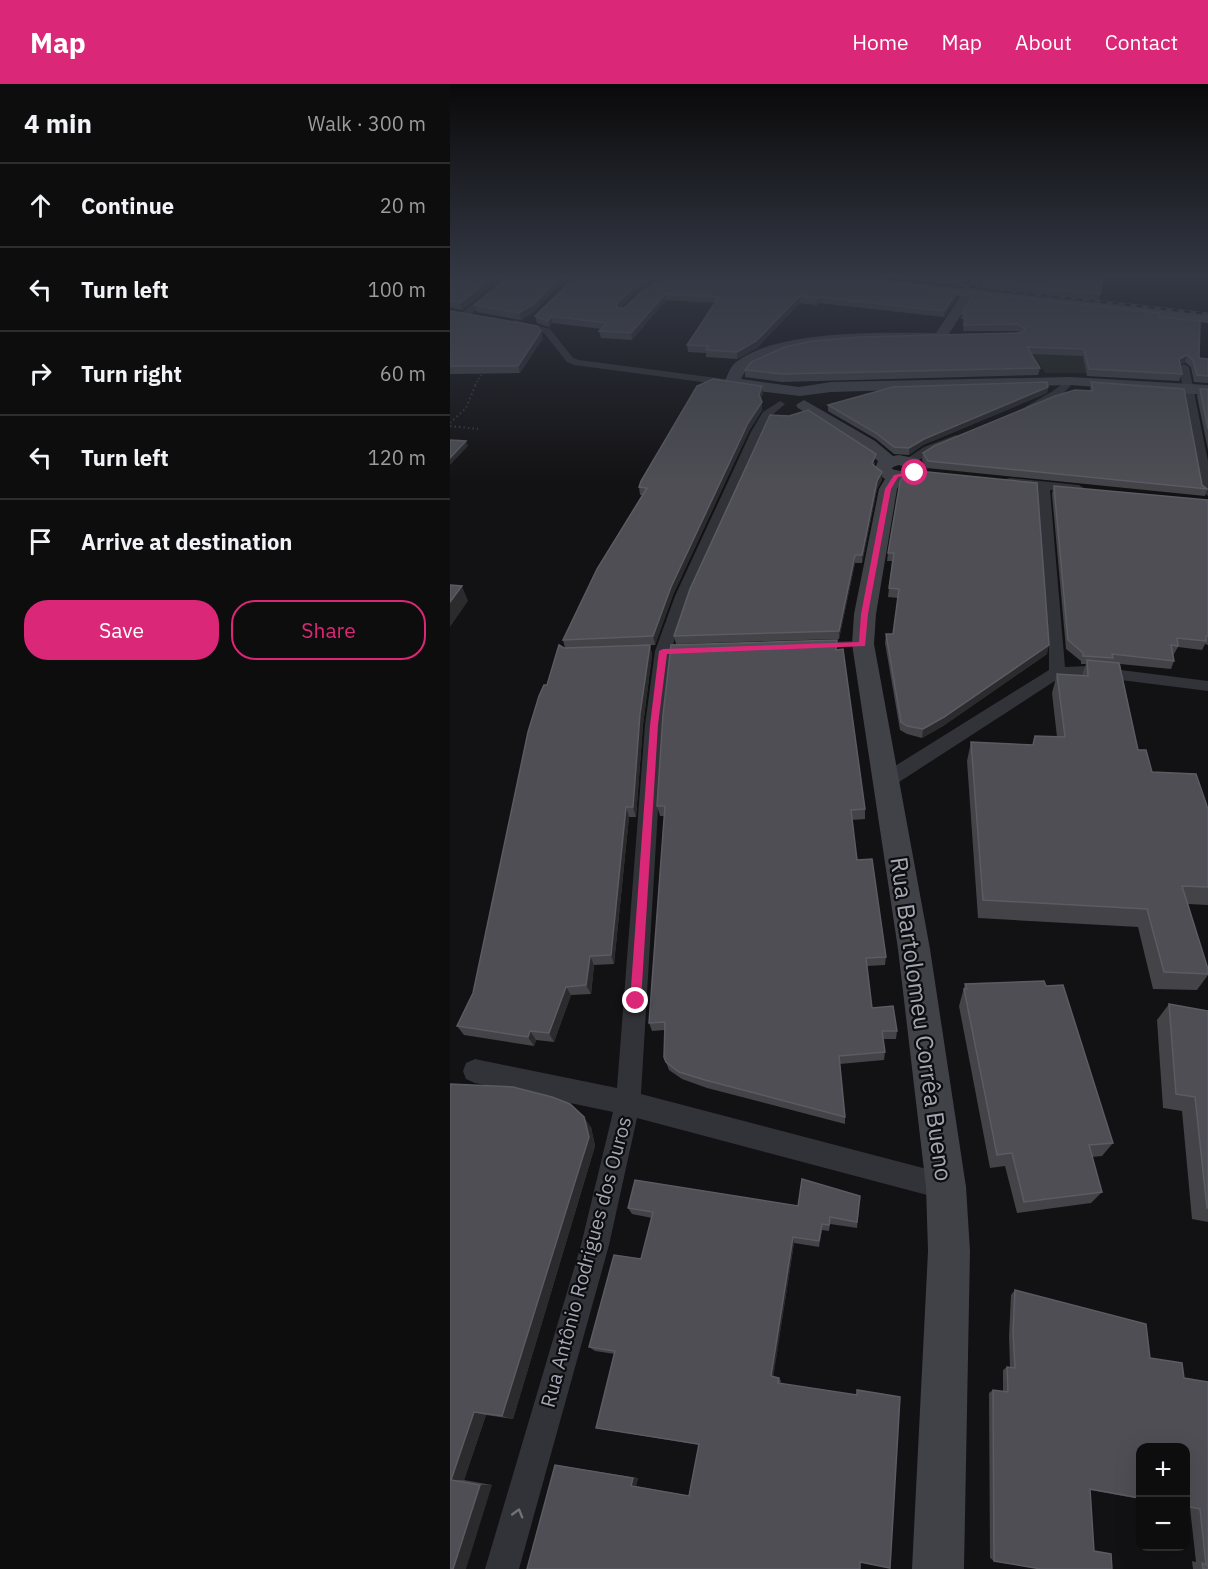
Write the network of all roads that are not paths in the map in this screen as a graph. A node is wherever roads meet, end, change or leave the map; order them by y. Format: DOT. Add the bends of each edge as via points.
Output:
graph roads {
  1 [pos="559,346"];
  2 [pos="789,346"];
  3 [pos="1184,367"];
  4 [pos="1070,381"];
  5 [pos="732,383"];
  6 [pos="751,386"];
  7 [pos="1188,388"];
  8 [pos="1208,390"];
  9 [pos="803,397"];
  10 [pos="778,401"];
  11 [pos="1023,410"];
  12 [pos="972,431"];
  13 [pos="907,469"];
  14 [pos="1002,481"];
  15 [pos="1043,485"];
  16 [pos="1090,490"];
  17 [pos="1208,492"];
  18 [pos="863,644"];
  19 [pos="816,646"];
  20 [pos="1057,672"];
  21 [pos="1208,686"];
  22 [pos="886,780"];
  23 [pos="475,1071"];
  24 [pos="628,1103"];
  25 [pos="946,1187"];
  26 [pos="502,1569"];
  27 [pos="938,1569"];
  1 -- 5 [label="street" via="577,363"];
  2 -- 5 [label="street" via="748,360 734,374"];
  3 -- 7 [label="street"];
  4 -- 7 [label="street"];
  4 -- 9 [label="street" via="851,388"];
  4 -- 11 [label="street" via="1064,390"];
  5 -- 6 [label="street"];
  6 -- 9 [label="street"];
  6 -- 10 [label="street"];
  7 -- 8 [label="street"];
  7 -- 17 [label="street"];
  9 -- 10 [label="street" via="779,394"];
  9 -- 13 [label="street"];
  10 -- 24 [label="street, Rua Antônio Rodrigues dos Ouros" via="757,432 682,596 663,651 654,725"];
  12 -- 13 [label="street" via="928,449"];
  13 -- 18 [label="street, Rua Bartolomeu Corrêa Bueno" via="888,489"];
  14 -- 15 [label="street"];
  15 -- 16 [label="street"];
  15 -- 20 [label="street"];
  18 -- 19 [label="lane"];
  18 -- 22 [label="street, Rua Bartolomeu Corrêa Bueno"];
  20 -- 21 [label="street" via="1089,671"];
  20 -- 22 [label="street"];
  22 -- 25 [label="street, Rua Bartolomeu Corrêa Bueno" via="914,949"];
  23 -- 24 [label="street"];
  24 -- 25 [label="street"];
  26 -- 24 [label="street, Rua Antônio Rodrigues dos Ouros, one-way" via="595,1245"];
  25 -- 27 [label="street, Rua Bartolomeu Corrêa Bueno" via="949,1251"];
}
